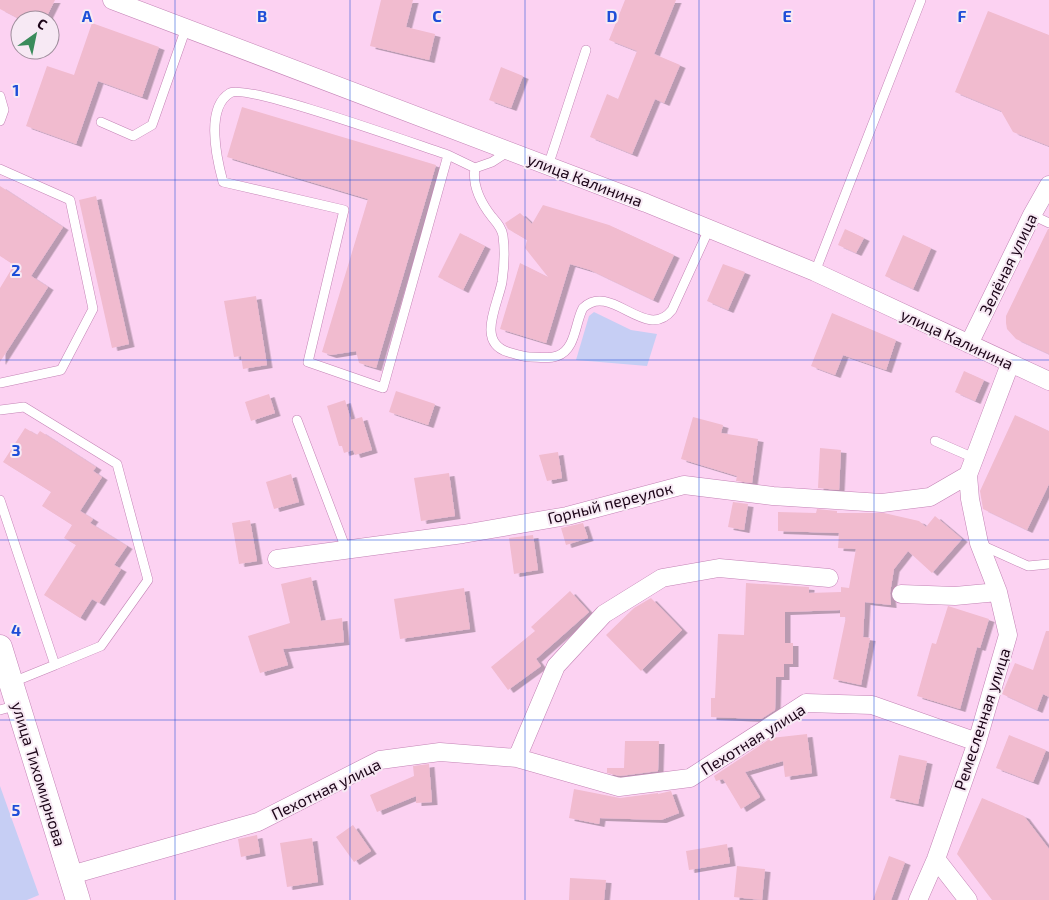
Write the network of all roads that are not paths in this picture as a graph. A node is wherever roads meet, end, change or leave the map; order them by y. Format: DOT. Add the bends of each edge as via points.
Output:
graph roads {
  1 [pos="112,0"];
  2 [pos="921,0"];
  3 [pos="186,28"];
  4 [pos="586,50"];
  5 [pos="0,96"];
  6 [pos="0,121"];
  7 [pos="101,122"];
  8 [pos="508,151"];
  9 [pos="448,155"];
  10 [pos="548,166"];
  11 [pos="475,168"];
  12 [pos="0,169"];
  13 [pos="1049,185"];
  14 [pos="1032,215"];
  15 [pos="1049,223"];
  16 [pos="709,229"];
  17 [pos="815,272"];
  18 [pos="969,344"];
  19 [pos="1010,364"];
  20 [pos="1049,381"];
  21 [pos="0,383"];
  22 [pos="0,410"];
  23 [pos="297,420"];
  24 [pos="935,441"];
  25 [pos="974,458"];
  26 [pos="968,475"];
  27 [pos="0,500"];
  28 [pos="979,544"];
  29 [pos="346,549"];
  30 [pos="278,559"];
  31 [pos="1049,564"];
  32 [pos="829,578"];
  33 [pos="998,592"];
  34 [pos="901,594"];
  35 [pos="0,647"];
  36 [pos="55,665"];
  37 [pos="11,682"];
  38 [pos="9,707"];
  39 [pos="976,742"];
  40 [pos="517,758"];
  41 [pos="936,859"];
  42 [pos="70,875"];
  43 [pos="76,899"];
  44 [pos="918,900"];
  45 [pos="968,900"];
  1 -- 3 [label="street, улица Калинина"];
  2 -- 17 [label="lane"];
  3 -- 7 [label="lane" via="152,124 132,136"];
  3 -- 8 [label="street, улица Калинина"];
  4 -- 10 [label="lane"];
  5 -- 6 [label="lane" via="4,110"];
  8 -- 10 [label="street, улица Калинина"];
  8 -- 11 [label="lane"];
  9 -- 9 [label="lane" via="288,102 240,91 231,92 223,100 216,128 216,156 223,182 344,210 308,362 383,388"];
  9 -- 11 [label="lane"];
  10 -- 16 [label="street, улица Калинина"];
  11 -- 16 [label="lane" via="479,196 504,239 502,282 491,320 493,339 499,348 519,356 556,356 564,352 583,308 596,300 646,320 666,315 672,310"];
  12 -- 21 [label="lane" via="70,200 93,309 61,370"];
  13 -- 14 [label="street, Зелёная улица"];
  14 -- 15 [label="lane"];
  14 -- 18 [label="street, Зелёная улица"];
  16 -- 17 [label="street, улица Калинина"];
  17 -- 18 [label="street, улица Калинина"];
  18 -- 19 [label="street, улица Калинина"];
  19 -- 20 [label="street, улица Калинина"];
  19 -- 25 [label="street, Ремесленная улица"];
  22 -- 36 [label="lane" via="24,407 117,464 148,580 101,646"];
  23 -- 29 [label="lane"];
  24 -- 25 [label="lane"];
  25 -- 26 [label="street, Ремесленная улица"];
  26 -- 28 [label="street, Ремесленная улица"];
  26 -- 29 [label="street, Горный переулок" via="930,497 882,503 773,496 684,485 567,516"];
  27 -- 36 [label="lane"];
  28 -- 31 [label="lane" via="1028,566"];
  28 -- 33 [label="street, Ремесленная улица"];
  29 -- 30 [label="street, Горный переулок"];
  32 -- 40 [label="street" via="719,568 662,578 604,614 556,666"];
  33 -- 34 [label="street" via="955,596"];
  33 -- 39 [label="street, Ремесленная улица" via="1008,635"];
  35 -- 37 [label="main road, улица Тихомирнова"];
  36 -- 37 [label="lane"];
  37 -- 38 [label="main road, улица Тихомирнова"];
  38 -- 42 [label="main road, улица Тихомирнова"];
  39 -- 40 [label="street, Пехотная улица" via="872,705 806,703 690,778 619,788"];
  39 -- 41 [label="street, Ремесленная улица"];
  40 -- 42 [label="street, Пехотная улица" via="440,752 380,760 258,822"];
  41 -- 44 [label="street, Ремесленная улица"];
  41 -- 45 [label="street"];
  42 -- 43 [label="main road, улица Тихомирнова"];
}
